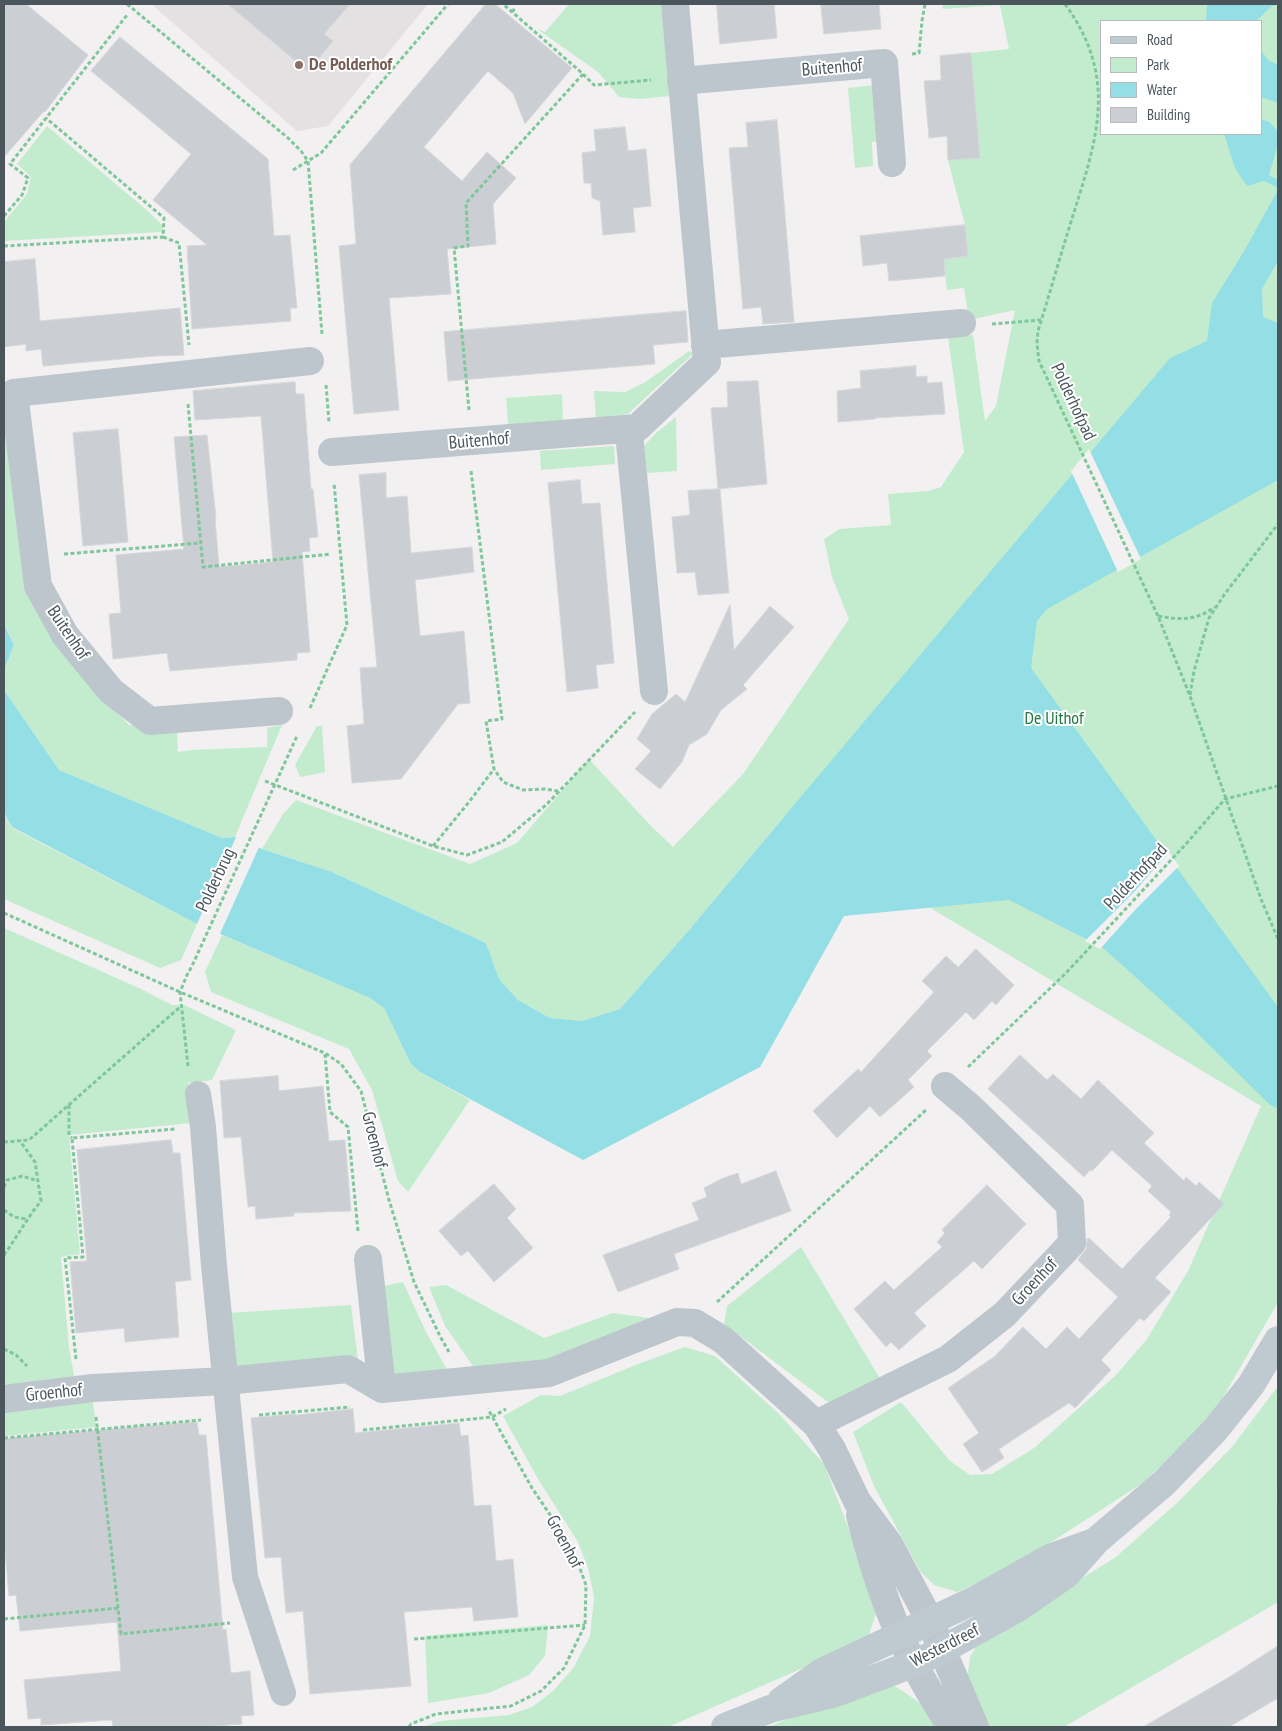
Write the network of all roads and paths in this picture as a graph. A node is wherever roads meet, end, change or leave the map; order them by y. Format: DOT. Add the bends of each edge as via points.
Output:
graph roads {
  1 [pos="448,4"];
  2 [pos="503,4"];
  3 [pos="675,4"];
  4 [pos="926,4"];
  5 [pos="1064,4"];
  6 [pos="516,7"];
  7 [pos="512,12"];
  8 [pos="128,15"];
  9 [pos="907,54"];
  10 [pos="583,74"];
  11 [pos="681,81"];
  12 [pos="46,118"];
  13 [pos="892,163"];
  14 [pos="293,170"];
  15 [pos="4,216"];
  16 [pos="163,237"];
  17 [pos="4,246"];
  18 [pos="1041,320"];
  19 [pos="962,323"];
  20 [pos="991,324"];
  21 [pos="705,345"];
  22 [pos="310,361"];
  23 [pos="188,374"];
  24 [pos="9,393"];
  25 [pos="626,429"];
  26 [pos="469,442"];
  27 [pos="332,452"];
  28 [pos="1278,524"];
  29 [pos="201,543"];
  30 [pos="331,554"];
  31 [pos="34,556"];
  32 [pos="1218,605"];
  33 [pos="1158,616"];
  34 [pos="654,691"];
  35 [pos="1190,696"];
  36 [pos="279,711"];
  37 [pos="494,769"];
  38 [pos="265,781"];
  39 [pos="1278,786"];
  40 [pos="558,791"];
  41 [pos="1225,799"];
  42 [pos="265,806"];
  43 [pos="433,846"];
  44 [pos="4,913"];
  45 [pos="1278,939"];
  46 [pos="180,992"];
  47 [pos="181,1006"];
  48 [pos="325,1053"];
  49 [pos="946,1086"];
  50 [pos="198,1094"];
  51 [pos="69,1104"];
  52 [pos="203,1127"];
  53 [pos="72,1138"];
  54 [pos="20,1141"];
  55 [pos="4,1142"];
  56 [pos="38,1181"];
  57 [pos="4,1187"];
  58 [pos="4,1210"];
  59 [pos="27,1218"];
  60 [pos="358,1234"];
  61 [pos="4,1255"];
  62 [pos="368,1259"];
  63 [pos="685,1323"];
  64 [pos="1278,1340"];
  65 [pos="468,1380"];
  66 [pos="225,1381"];
  67 [pos="86,1389"];
  68 [pos="382,1389"];
  69 [pos="4,1399"];
  70 [pos="351,1407"];
  71 [pos="229,1417"];
  72 [pos="816,1424"];
  73 [pos="98,1429"];
  74 [pos="4,1438"];
  75 [pos="857,1502"];
  76 [pos="1097,1540"];
  77 [pos="118,1608"];
  78 [pos="4,1619"];
  79 [pos="258,1620"];
  80 [pos="930,1622"];
  81 [pos="586,1625"];
  82 [pos="900,1636"];
  83 [pos="414,1639"];
  84 [pos="942,1650"];
  85 [pos="913,1664"];
  86 [pos="283,1693"];
  87 [pos="770,1709"];
  88 [pos="409,1727"];
  89 [pos="725,1727"];
  90 [pos="951,1727"];
  91 [pos="975,1727"];
  1 -- 14 [label="path" via="322,153"];
  2 -- 7 [label="path"];
  3 -- 11 [label="street, Buitenhof"];
  4 -- 9 [label="path" via="919,53"];
  5 -- 18 [label="path, Polderhofpad" via="1084,36 1094,65 1099,115 1090,158"];
  6 -- 7 [label="path"];
  7 -- 10 [label="path"];
  8 -- 12 [label="path"];
  10 -- 11 [label="path" via="594,85 670,78"];
  10 -- 26 [label="path" via="466,203 468,246 454,248"];
  11 -- 13 [label="street, Buitenhof" via="884,63"];
  11 -- 21 [label="street, Buitenhof"];
  12 -- 15 [label="path" via="10,164 28,178 22,195"];
  12 -- 16 [label="path" via="164,218"];
  16 -- 17 [label="path"];
  16 -- 23 [label="path" via="179,243"];
  18 -- 20 [label="path"];
  18 -- 33 [label="path, Polderhofpad" via="1037,337 1039,361"];
  19 -- 21 [label="street"];
  21 -- 25 [label="street, Buitenhof" via="707,362 637,428"];
  22 -- 23 [label="street, Buitenhof"];
  23 -- 24 [label="street, Buitenhof"];
  23 -- 29 [label="path"];
  24 -- 31 [label="street, Buitenhof"];
  25 -- 26 [label="street, Buitenhof"];
  25 -- 34 [label="street"];
  26 -- 27 [label="street, Buitenhof"];
  26 -- 37 [label="path" via="502,719 486,721"];
  28 -- 32 [label="path"];
  29 -- 30 [label="path" via="203,567"];
  29 -- 31 [label="path"];
  31 -- 36 [label="street, Buitenhof" via="38,586 65,635 111,691 150,721"];
  32 -- 33 [label="path" via="1195,618"];
  32 -- 35 [label="path" via="1209,618 1201,642"];
  33 -- 35 [label="path, Polderhofpad"];
  34 -- 40 [label="path"];
  35 -- 41 [label="path, Polderhofpad"];
  37 -- 40 [label="path" via="503,782 523,790"];
  37 -- 43 [label="path"];
  38 -- 43 [label="path"];
  39 -- 41 [label="path"];
  40 -- 43 [label="path" via="502,842 467,855"];
  41 -- 45 [label="path, Polderhofpad"];
  41 -- 49 [label="path, Polderhofpad" via="1066,973"];
  42 -- 46 [label="path, Polderbrug"];
  44 -- 46 [label="path, Groenhof"];
  46 -- 47 [label="path"];
  46 -- 48 [label="path, Groenhof"];
  47 -- 50 [label="path" via="189,1080"];
  47 -- 51 [label="path"];
  48 -- 60 [label="path" via="330,1112 348,1126"];
  48 -- 65 [label="path, Groenhof" via="341,1064 361,1091 414,1282 441,1338"];
  49 -- 63 [label="path" via="924,1113 715,1304"];
  49 -- 72 [label="street, Groenhof" via="1070,1206 1072,1243 1005,1314 948,1359"];
  50 -- 52 [label="street"];
  51 -- 53 [label="path" via="69,1135"];
  51 -- 54 [label="path" via="29,1140"];
  52 -- 53 [label="path"];
  52 -- 66 [label="street"];
  53 -- 67 [label="path" via="83,1257 65,1258"];
  54 -- 55 [label="path"];
  54 -- 56 [label="path" via="35,1162"];
  56 -- 57 [label="path" via="22,1176 7,1180"];
  56 -- 59 [label="path" via="41,1201"];
  58 -- 59 [label="path" via="14,1217"];
  59 -- 61 [label="path"];
  62 -- 68 [label="street"];
  63 -- 65 [label="street" via="677,1322 549,1374"];
  63 -- 72 [label="street" via="695,1323 723,1340"];
  64 -- 76 [label="main road, Westerdreef" via="1251,1385 1216,1430 1164,1483"];
  65 -- 68 [label="street"];
  65 -- 81 [label="path, Groenhof" via="578,1563 586,1585"];
  66 -- 67 [label="street, Groenhof"];
  66 -- 68 [label="street, Groenhof" via="348,1369"];
  66 -- 71 [label="street"];
  67 -- 69 [label="street, Groenhof"];
  67 -- 73 [label="path"];
  70 -- 71 [label="path"];
  71 -- 73 [label="path"];
  71 -- 79 [label="street" via="245,1577"];
  72 -- 75 [label="street" via="832,1449"];
  73 -- 74 [label="path"];
  73 -- 77 [label="path"];
  75 -- 80 [label="street" via="889,1544"];
  75 -- 82 [label="street" via="870,1551"];
  76 -- 80 [label="main road, Westerdreef" via="1050,1558"];
  76 -- 84 [label="main road, Westerdreef" via="1068,1574 1018,1608"];
  77 -- 78 [label="path"];
  77 -- 79 [label="path" via="121,1634"];
  79 -- 86 [label="street"];
  80 -- 82 [label="main road, Westerdreef"];
  80 -- 84 [label="street"];
  81 -- 83 [label="path"];
  81 -- 88 [label="path, Groenhof" via="564,1668 541,1691 510,1706 436,1714"];
  82 -- 85 [label="street"];
  82 -- 87 [label="main road, Westerdreef" via="822,1672"];
  84 -- 85 [label="main road, Westerdreef"];
  84 -- 91 [label="street"];
  85 -- 87 [label="main road, Westerdreef" via="833,1694"];
  85 -- 90 [label="street"];
  87 -- 89 [label="main road, Westerdreef"];
}
